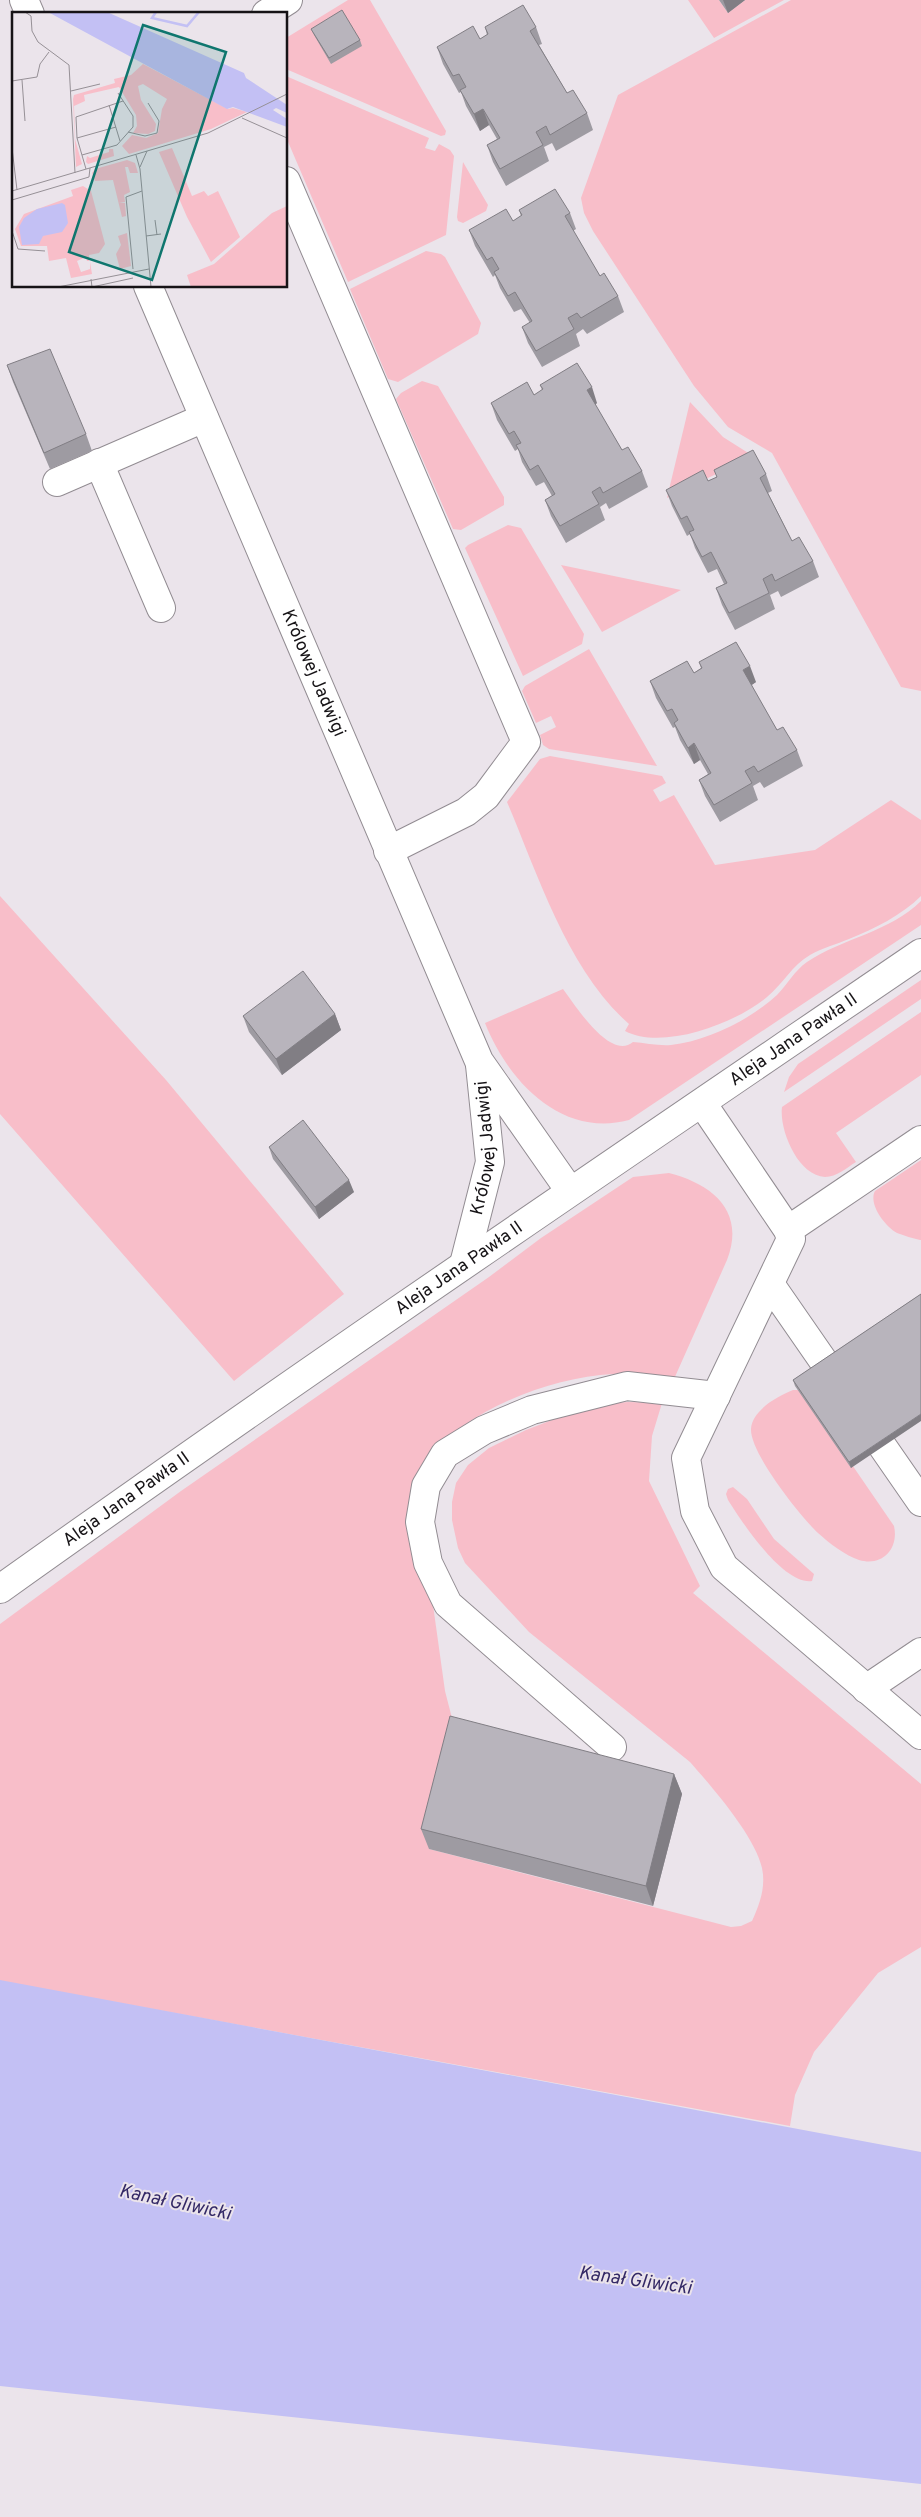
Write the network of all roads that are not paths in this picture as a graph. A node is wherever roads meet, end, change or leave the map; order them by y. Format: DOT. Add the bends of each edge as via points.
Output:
graph roads {
  1 [pos="24,0"];
  2 [pos="288,0"];
  3 [pos="29,12"];
  4 [pos="269,12"];
  5 [pos="288,186"];
  6 [pos="149,288"];
  7 [pos="204,418"];
  8 [pos="100,463"];
  9 [pos="57,482"];
  10 [pos="161,608"];
  11 [pos="388,851"];
  12 [pos="921,953"];
  13 [pos="479,1061"];
  14 [pos="702,1103"];
  15 [pos="921,1140"];
  16 [pos="570,1191"];
  17 [pos="788,1230"];
  18 [pos="464,1264"];
  19 [pos="770,1284"];
  20 [pos="880,1392"];
  21 [pos="716,1396"];
  22 [pos="855,1409"];
  23 [pos="921,1502"];
  24 [pos="0,1589"];
  25 [pos="921,1652"];
  26 [pos="866,1689"];
  27 [pos="921,1734"];
  28 [pos="612,1747"];
  1 -- 3 [label="street"];
  2 -- 4 [label="street"];
  5 -- 11 [label="street" via="526,742 486,796 466,812"];
  6 -- 7 [label="street, Królowej Jadwigi"];
  7 -- 8 [label="street"];
  7 -- 11 [label="street, Królowej Jadwigi"];
  8 -- 9 [label="street"];
  8 -- 10 [label="street"];
  11 -- 13 [label="street, Królowej Jadwigi"];
  12 -- 14 [label="street, Aleja Jana Pawła II"];
  13 -- 16 [label="street, Królowej Jadwigi"];
  13 -- 18 [label="street, Królowej Jadwigi" via="490,1162"];
  14 -- 16 [label="street, Aleja Jana Pawła II"];
  14 -- 17 [label="street"];
  15 -- 17 [label="street"];
  16 -- 18 [label="street, Aleja Jana Pawła II"];
  17 -- 19 [label="street" via="791,1239"];
  18 -- 24 [label="street, Aleja Jana Pawła II"];
  19 -- 21 [label="street"];
  19 -- 22 [label="street"];
  20 -- 22 [label="street"];
  21 -- 26 [label="street" via="686,1458 695,1511 724,1567"];
  21 -- 28 [label="street" via="627,1386 532,1410 484,1430 445,1454 426,1486 420,1522 428,1562 448,1604"];
  22 -- 23 [label="street"];
  25 -- 26 [label="street"];
  26 -- 27 [label="street"];
}
